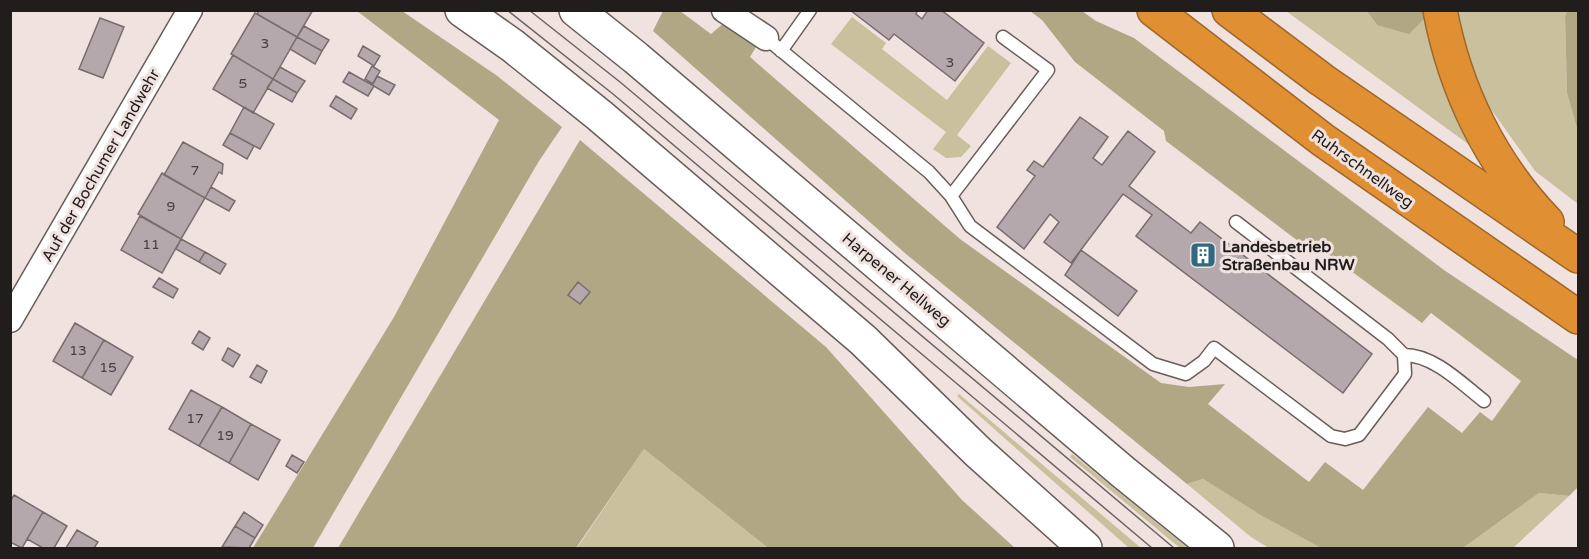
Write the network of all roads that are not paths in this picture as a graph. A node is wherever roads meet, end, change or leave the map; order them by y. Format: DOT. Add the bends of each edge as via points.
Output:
graph roads {
  1 [pos="190,10"];
  2 [pos="462,10"];
  3 [pos="576,10"];
  4 [pos="724,10"];
  5 [pos="810,10"];
  6 [pos="1154,10"];
  7 [pos="1228,10"];
  8 [pos="1440,10"];
  9 [pos="1003,37"];
  10 [pos="774,44"];
  11 [pos="951,196"];
  12 [pos="1236,222"];
  13 [pos="1578,251"];
  14 [pos="1578,256"];
  15 [pos="1578,317"];
  16 [pos="10,320"];
  17 [pos="1404,355"];
  18 [pos="1484,401"];
  19 [pos="1085,549"];
  20 [pos="1217,549"];
  1 -- 16 [label="street, Auf der Bochumer Landwehr"];
  2 -- 19 [label="main road" via="600,116 863,340"];
  3 -- 20 [label="main road, Harpener Hellweg"];
  4 -- 10 [label="street"];
  5 -- 10 [label="lane"];
  6 -- 15 [label="highway, Ruhrschnellweg" via="1323,140"];
  7 -- 14 [label="highway" via="1341,94"];
  8 -- 13 [label="highway" via="1448,51 1483,136 1534,209"];
  9 -- 11 [label="lane" via="1048,70"];
  10 -- 11 [label="lane" via="929,172"];
  11 -- 17 [label="lane" via="970,226 1153,364 1186,374 1214,348 1331,436 1346,439 1359,435 1405,374"];
  12 -- 17 [label="lane"];
  17 -- 18 [label="lane" via="1418,355 1434,363"];
}
